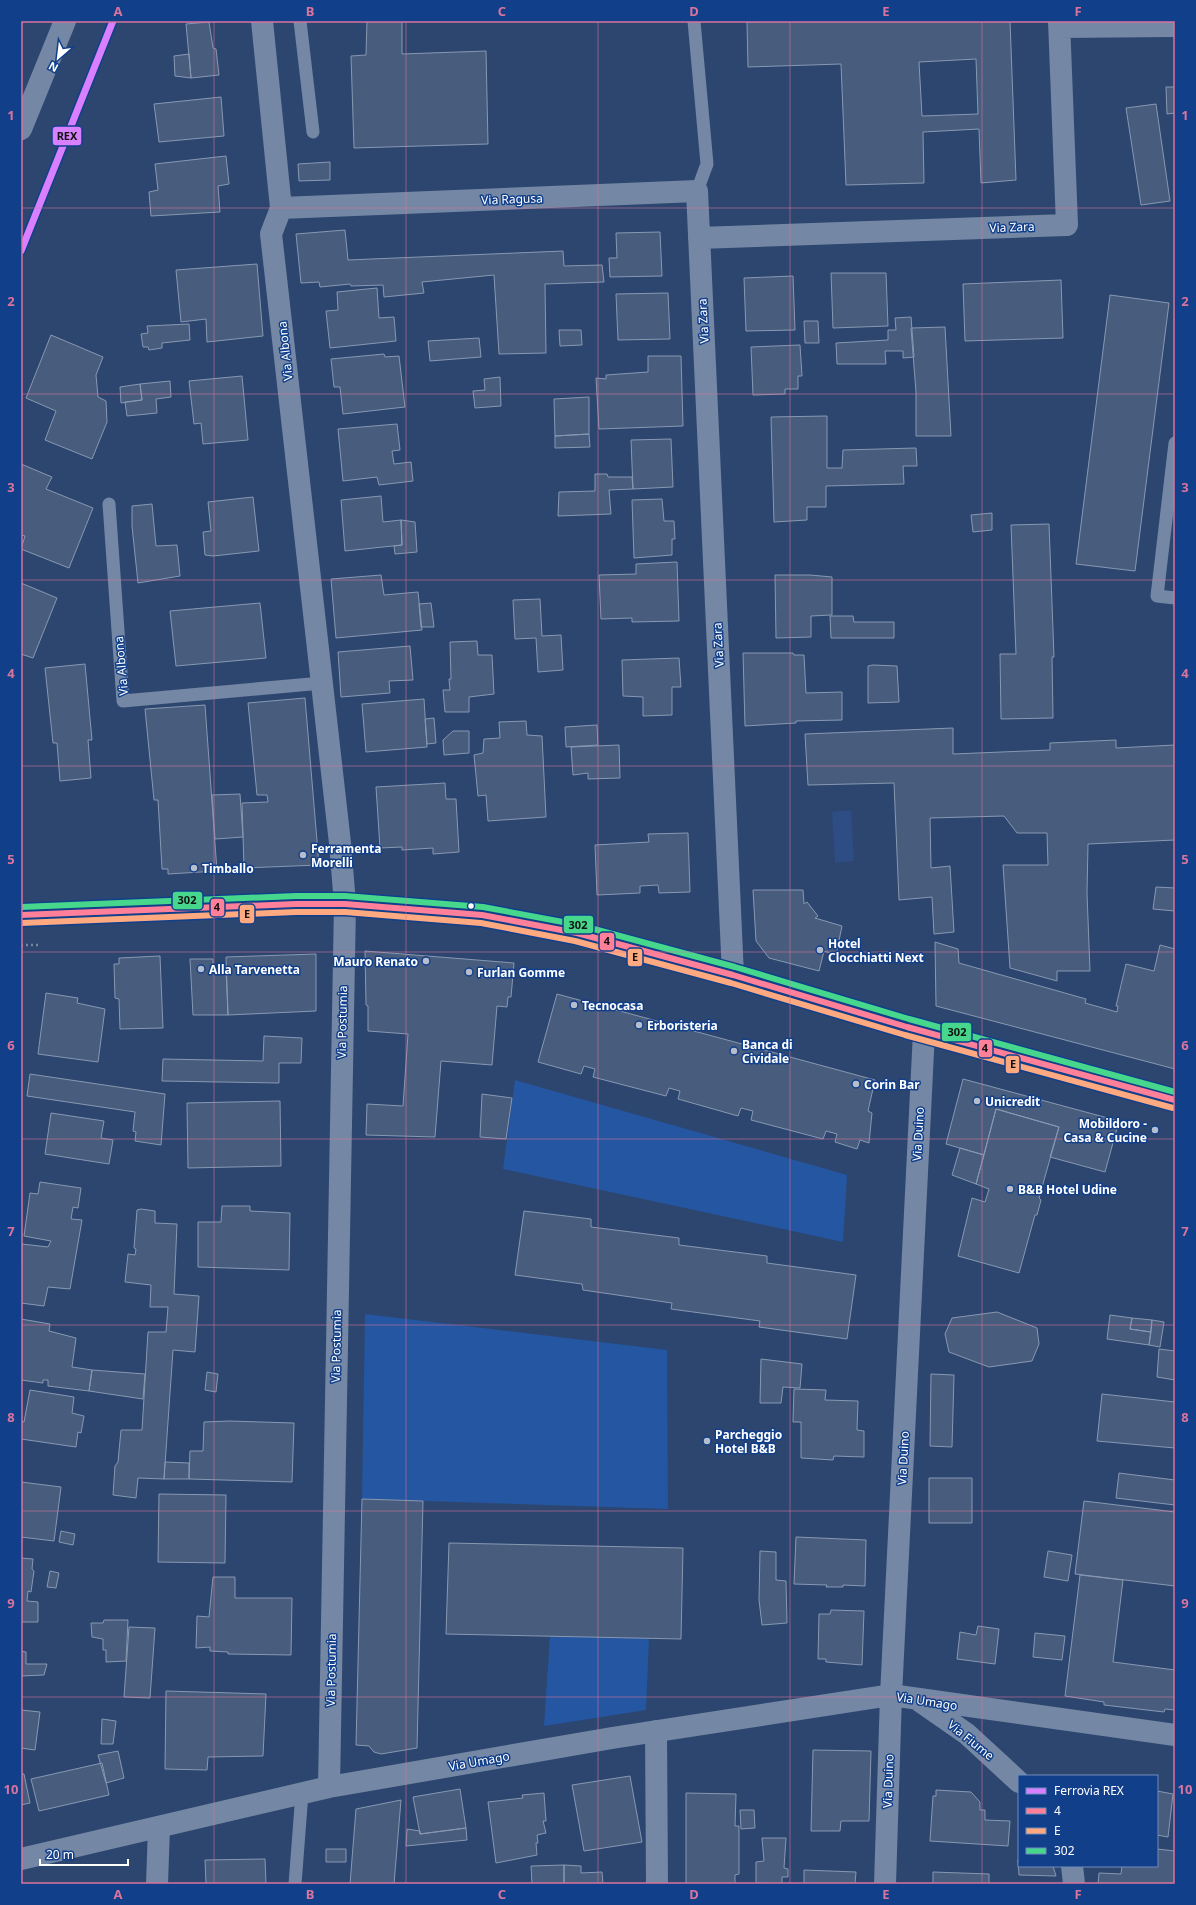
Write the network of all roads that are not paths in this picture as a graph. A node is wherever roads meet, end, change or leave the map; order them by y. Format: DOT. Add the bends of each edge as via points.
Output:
graph roads {
  1 [pos="65,21"];
  2 [pos="262,21"];
  3 [pos="300,21"];
  4 [pos="694,21"];
  5 [pos="1060,24"];
  6 [pos="1175,26"];
  7 [pos="21,129"];
  8 [pos="313,132"];
  9 [pos="696,191"];
  10 [pos="281,208"];
  11 [pos="699,238"];
  12 [pos="1175,443"];
  13 [pos="109,504"];
  14 [pos="1175,598"];
  15 [pos="322,683"];
  16 [pos="345,904"];
  17 [pos="22,920"];
  18 [pos="733,975"];
  19 [pos="924,1032"];
  20 [pos="1175,1100"];
  21 [pos="891,1695"];
  22 [pos="920,1700"];
  23 [pos="656,1731"];
  24 [pos="1175,1735"];
  25 [pos="1018,1781"];
  26 [pos="329,1788"];
  27 [pos="302,1793"];
  28 [pos="159,1827"];
  29 [pos="21,1859"];
  30 [pos="1072,1867"];
  31 [pos="157,1884"];
  32 [pos="295,1884"];
  33 [pos="657,1884"];
  34 [pos="885,1884"];
  35 [pos="1074,1884"];
  1 -- 7 [label="street"];
  2 -- 10 [label="street, Via Albona"];
  3 -- 8 [label="lane"];
  4 -- 9 [label="lane" via="707,164"];
  5 -- 6 [label="street"];
  5 -- 11 [label="street, Via Zara" via="1067,224"];
  9 -- 10 [label="street, Via Ragusa"];
  9 -- 11 [label="street"];
  10 -- 15 [label="street, Via Albona" via="272,234"];
  11 -- 18 [label="street, Via Zara"];
  12 -- 14 [label="lane" via="1157,596"];
  13 -- 15 [label="lane, Via Albona" via="123,701"];
  15 -- 16 [label="street, Via Albona"];
  16 -- 17 [label="main road" via="261,905"];
  16 -- 18 [label="main road" via="482,915 577,933"];
  16 -- 26 [label="street, Via Postumia"];
  18 -- 19 [label="main road"];
  19 -- 20 [label="main road"];
  19 -- 21 [label="street, Via Duino"];
  21 -- 22 [label="street, Via Umago"];
  21 -- 23 [label="street, Via Umago"];
  21 -- 34 [label="street, Via Duino"];
  22 -- 24 [label="street, Via Umago"];
  22 -- 25 [label="street, Via Fiume" via="967,1734"];
  23 -- 26 [label="street, Via Umago"];
  23 -- 33 [label="street"];
  26 -- 27 [label="street, Via Umago"];
  27 -- 28 [label="street, Via Umago"];
  27 -- 32 [label="lane"];
  28 -- 29 [label="street, Via Umago"];
  28 -- 31 [label="street"];
  30 -- 35 [label="street"];
}
